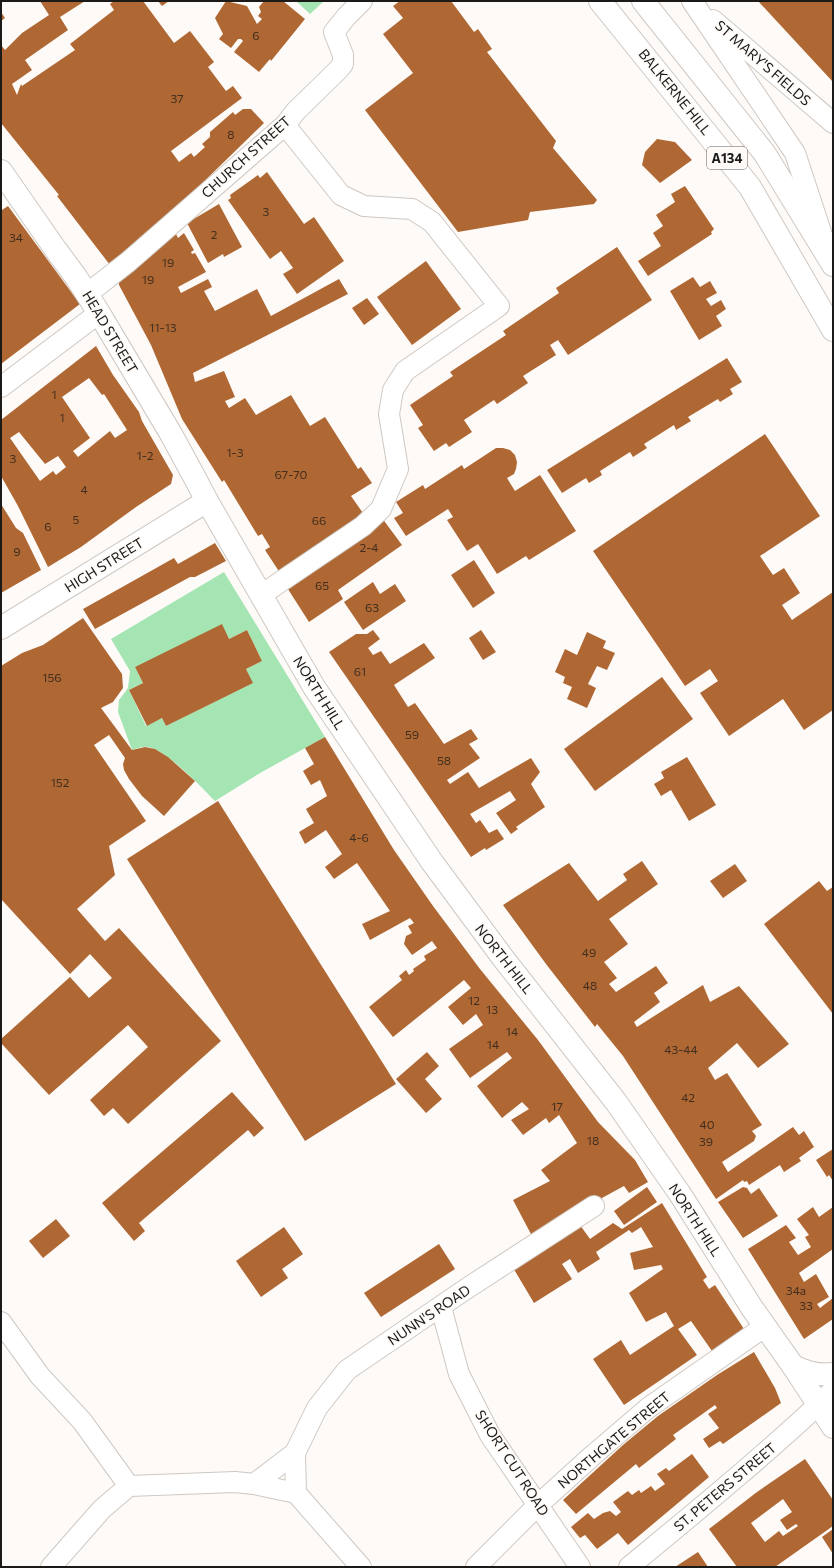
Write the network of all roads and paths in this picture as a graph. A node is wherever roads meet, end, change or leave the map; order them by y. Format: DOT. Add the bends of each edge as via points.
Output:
graph roads {
  1 [pos="362,1"];
  2 [pos="600,1"];
  3 [pos="643,1"];
  4 [pos="693,2"];
  5 [pos="833,123"];
  6 [pos="285,125"];
  7 [pos="1,171"];
  8 [pos="832,264"];
  9 [pos="87,294"];
  10 [pos="99,313"];
  11 [pos="833,330"];
  12 [pos="1,387"];
  13 [pos="207,501"];
  14 [pos="261,595"];
  15 [pos="1,628"];
  16 [pos="594,1206"];
  17 [pos="441,1307"];
  18 [pos="1,1322"];
  19 [pos="764,1327"];
  20 [pos="793,1366"];
  21 [pos="833,1374"];
  22 [pos="826,1398"];
  23 [pos="833,1427"];
  24 [pos="295,1453"];
  25 [pos="254,1484"];
  26 [pos="129,1486"];
  27 [pos="296,1494"];
  28 [pos="538,1505"];
  29 [pos="51,1567"];
  30 [pos="361,1567"];
  31 [pos="476,1567"];
  32 [pos="580,1567"];
  33 [pos="629,1567"];
  1 -- 6 [label="street, CHURCH STREET" via="334,32 343,64"];
  2 -- 11 [label="street, BALKERNE HILL / A134" via="750,187"];
  3 -- 8 [label="street, A134" via="765,154"];
  4 -- 5 [label="street, ST MARY'S FIELDS"];
  4 -- 8 [label="street" via="795,153"];
  6 -- 9 [label="street, CHURCH STREET" via="128,262"];
  6 -- 14 [label="street" via="341,196 364,206 412,209 432,222 498,306 405,371 393,390 389,414 398,469 381,509 363,526"];
  7 -- 9 [label="street, HEAD STREET"];
  9 -- 10 [label="street, HEAD STREET"];
  10 -- 12 [label="street"];
  10 -- 13 [label="street, HEAD STREET" via="171,434"];
  13 -- 14 [label="street, NORTH HILL"];
  13 -- 15 [label="street, HIGH STREET"];
  14 -- 19 [label="street, NORTH HILL" via="314,687 432,862 503,958 616,1102 680,1194"];
  16 -- 17 [label="street, NUNN'S ROAD"];
  17 -- 24 [label="street, NUNN'S ROAD" via="348,1370 317,1408"];
  17 -- 28 [label="street, SHORT CUT ROAD" via="459,1374 490,1435"];
  18 -- 26 [label="street" via="40,1376 82,1421"];
  19 -- 20 [label="street, NORTH HILL"];
  19 -- 28 [label="street, NORTHGATE STREET" via="648,1408"];
  20 -- 21 [label="street" via="817,1374"];
  20 -- 22 [label="street, NORTH HILL"];
  22 -- 23 [label="street, NORTH HILL"];
  22 -- 33 [label="street, ST. PETERS STREET"];
  24 -- 25 [label="street"];
  24 -- 27 [label="street"];
  25 -- 26 [label="street" via="235,1482"];
  25 -- 27 [label="street"];
  26 -- 29 [label="street" via="102,1509"];
  27 -- 30 [label="street"];
  28 -- 31 [label="street, NORTHGATE STREET"];
  28 -- 32 [label="street, SHORT CUT ROAD"];
}
